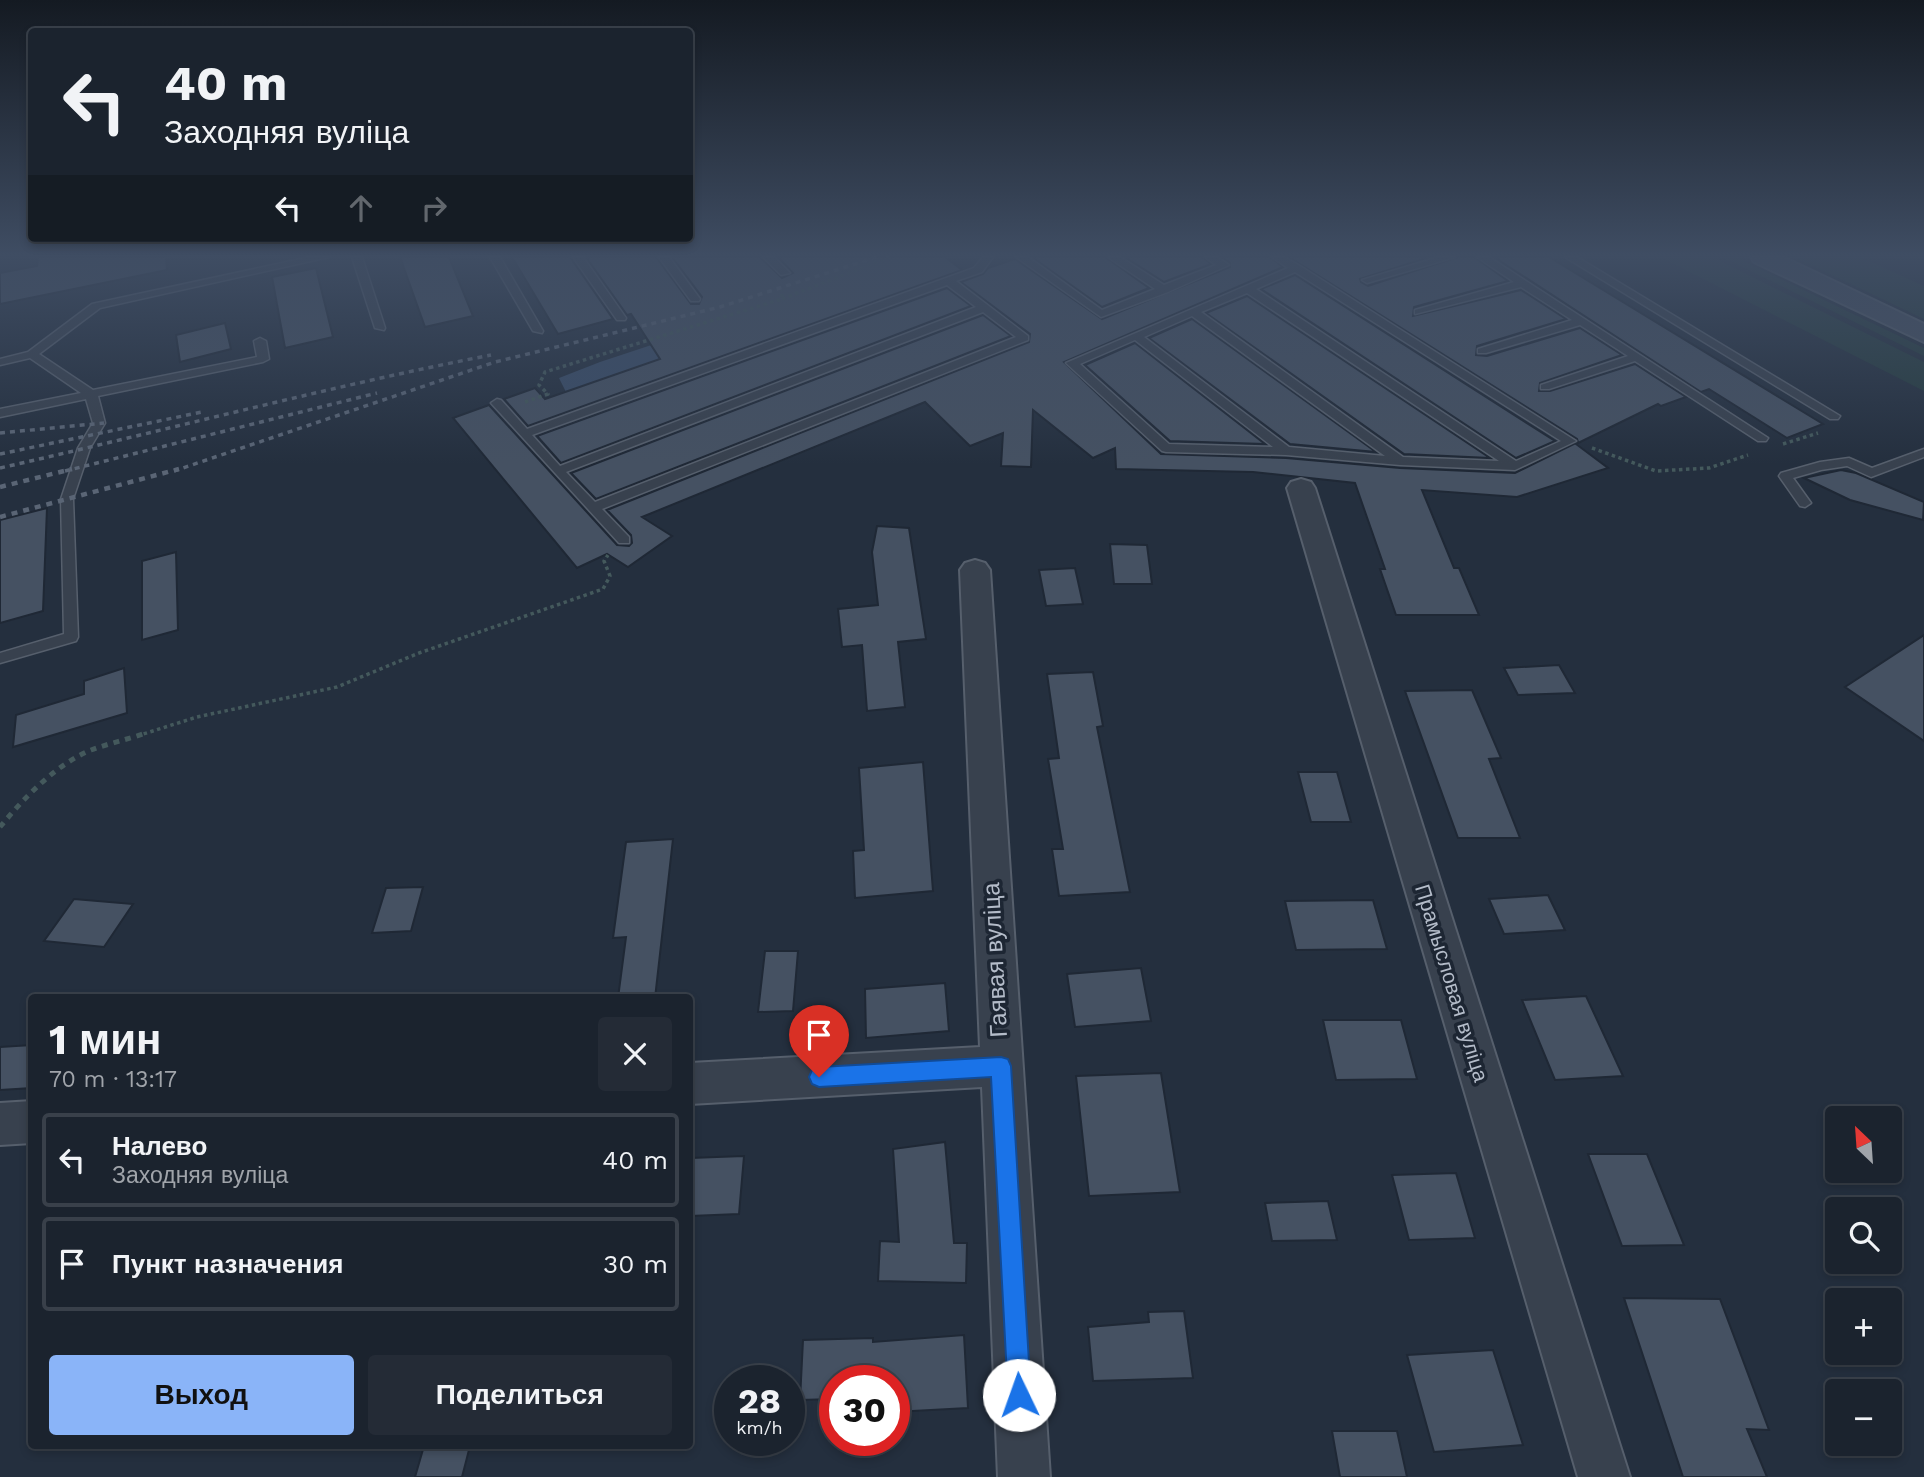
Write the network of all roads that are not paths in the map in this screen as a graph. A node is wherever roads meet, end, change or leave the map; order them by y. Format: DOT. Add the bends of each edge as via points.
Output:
graph roads {
  1 [pos="69,326"];
  2 [pos="535,326"];
  3 [pos="821,326"];
  4 [pos="937,326"];
  5 [pos="1008,326"];
  6 [pos="1160,326"];
  7 [pos="1213,326"];
  8 [pos="1305,326"];
  9 [pos="1388,326"];
  10 [pos="1565,326"];
  11 [pos="1589,326"];
  12 [pos="1684,326"];
  13 [pos="1907,326"];
  14 [pos="538,331"];
  15 [pos="1924,334"];
  16 [pos="1136,336"];
  17 [pos="260,341"];
  18 [pos="1482,351"];
  19 [pos="32,354"];
  20 [pos="1636,357"];
  21 [pos="0,362"];
  22 [pos="1545,387"];
  23 [pos="91,394"];
  24 [pos="501,407"];
  25 [pos="0,413"];
  26 [pos="1834,416"];
  27 [pos="526,433"];
  28 [pos="1762,438"];
  29 [pos="1286,451"];
  30 [pos="1924,453"];
  31 [pos="1400,461"];
  32 [pos="1515,466"];
  33 [pos="558,471"];
  34 [pos="1301,488"];
  35 [pos="1805,503"];
  36 [pos="593,508"];
  37 [pos="624,540"];
  38 [pos="975,570"];
  39 [pos="0,658"];
  40 [pos="1001,1066"];
  41 [pos="693,1084"];
  42 [pos="28,1122"];
  43 [pos="0,1124"];
  44 [pos="1024,1477"];
  45 [pos="1604,1477"];
  1 -- 19 [label="lane"];
  2 -- 14 [label="lane"];
  3 -- 27 [label="lane"];
  4 -- 33 [label="lane"];
  5 -- 36 [label="lane" via="1024,338"];
  6 -- 16 [label="lane"];
  7 -- 31 [label="lane"];
  8 -- 32 [label="lane"];
  9 -- 32 [label="lane" via="1570,441"];
  10 -- 18 [label="lane"];
  11 -- 20 [label="lane"];
  12 -- 26 [label="lane"];
  13 -- 15 [label="street"];
  16 -- 29 [label="lane"];
  16 -- 29 [label="lane" via="1072,363 1166,448"];
  17 -- 23 [label="lane" via="263,359"];
  19 -- 21 [label="lane"];
  19 -- 23 [label="lane"];
  20 -- 22 [label="lane"];
  20 -- 28 [label="lane"];
  23 -- 25 [label="lane"];
  23 -- 39 [label="lane" via="99,423 84,447 67,499 71,636"];
  24 -- 27 [label="lane"];
  27 -- 33 [label="lane"];
  29 -- 31 [label="lane"];
  30 -- 35 [label="lane" via="1871,473 1849,462 1785,476"];
  31 -- 32 [label="lane"];
  33 -- 36 [label="lane"];
  34 -- 45 [label="street, Прамысловая вуліца"];
  36 -- 37 [label="lane"];
  38 -- 40 [label="street, Гаявая вуліца"];
  40 -- 41 [label="street"];
  40 -- 44 [label="street, Гаявая вуліца"];
  42 -- 43 [label="street"];
}
